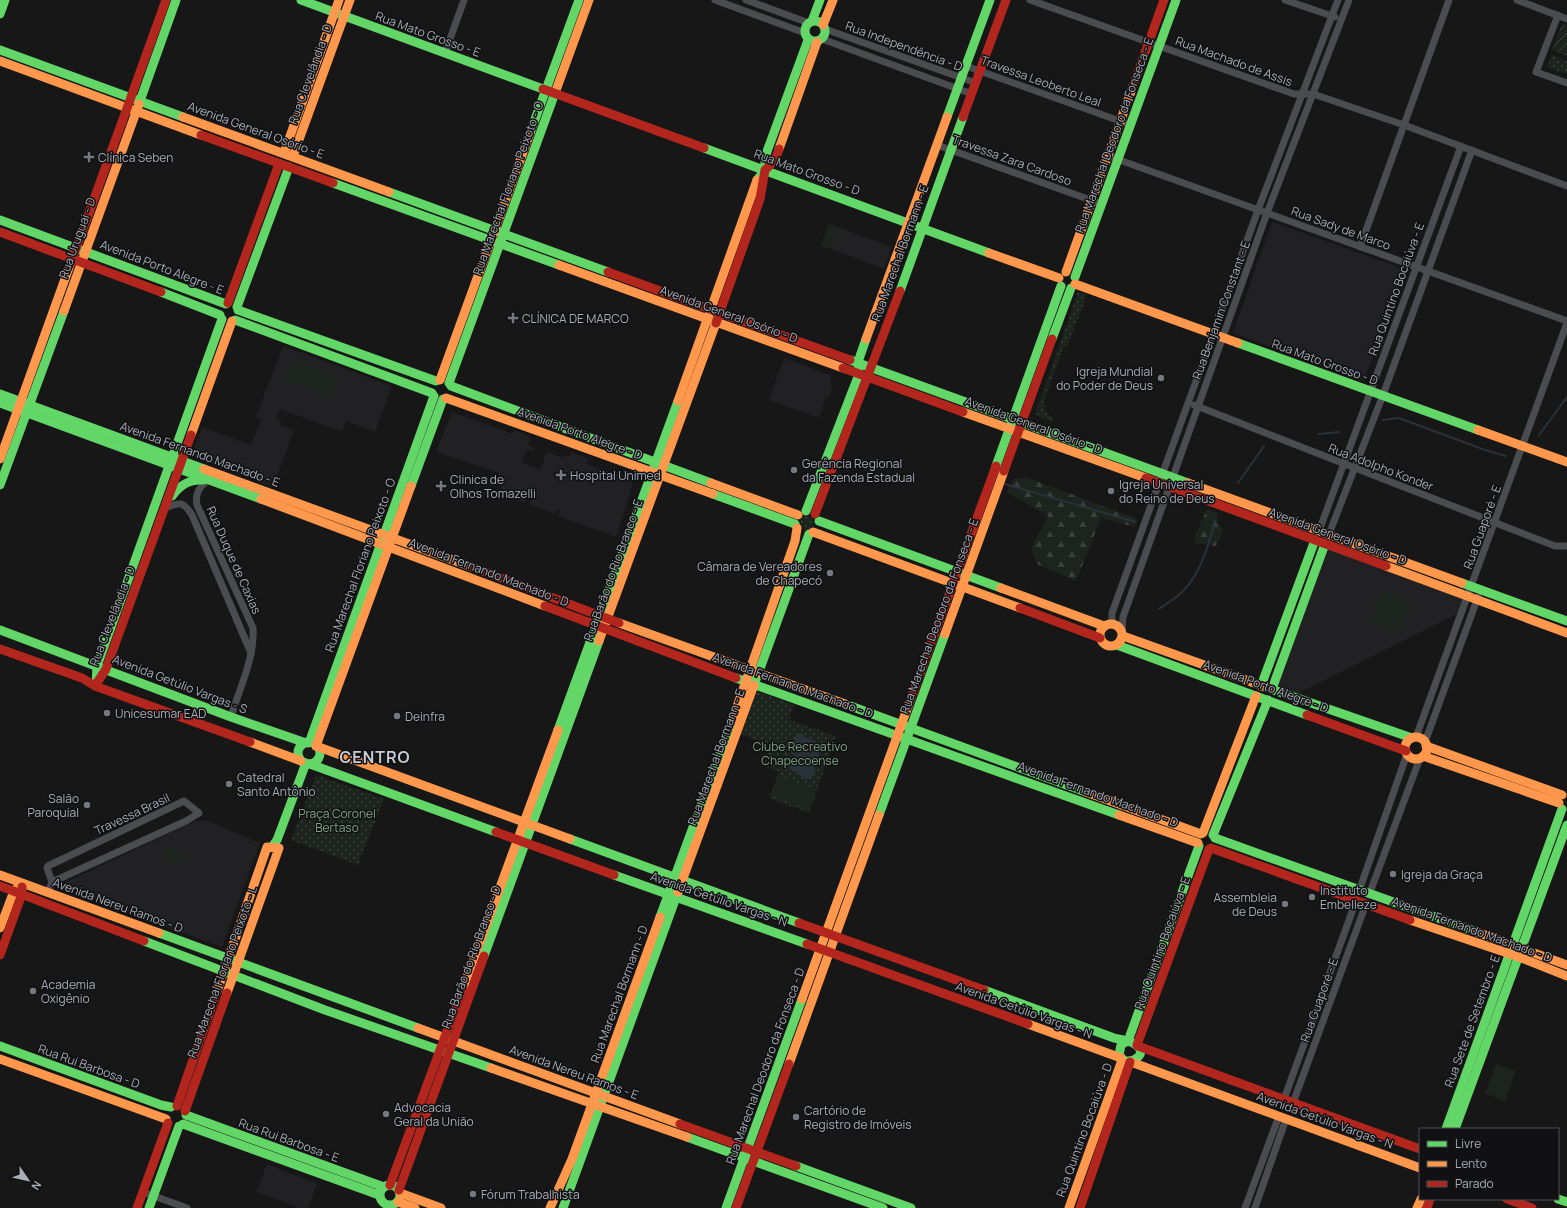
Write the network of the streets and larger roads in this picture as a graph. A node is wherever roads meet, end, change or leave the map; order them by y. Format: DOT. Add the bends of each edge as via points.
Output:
graph roads {
  1 [pos="5,0"];
  2 [pos="166,0"];
  3 [pos="176,0"];
  4 [pos="301,0"];
  5 [pos="339,0"];
  6 [pos="350,0"];
  7 [pos="464,0"];
  8 [pos="579,0"];
  9 [pos="589,0"];
  10 [pos="715,0"];
  11 [pos="746,0"];
  12 [pos="820,0"];
  13 [pos="833,0"];
  14 [pos="990,0"];
  15 [pos="1006,0"];
  16 [pos="1030,0"];
  17 [pos="1164,0"];
  18 [pos="1176,0"];
  19 [pos="1285,0"];
  20 [pos="1338,0"];
  21 [pos="1348,0"];
  22 [pos="1449,0"];
  23 [pos="1517,0"];
  24 [pos="768,8"];
  25 [pos="335,13"];
  26 [pos="0,14"];
  27 [pos="1558,15"];
  28 [pos="1332,16"];
  29 [pos="344,17"];
  30 [pos="764,18"];
  31 [pos="1567,18"];
  32 [pos="1341,19"];
  33 [pos="811,22"];
  34 [pos="824,27"];
  35 [pos="156,28"];
  36 [pos="165,30"];
  37 [pos="813,38"];
  38 [pos="1149,42"];
  39 [pos="1160,46"];
  40 [pos="0,50"];
  41 [pos="445,53"];
  42 [pos="893,53"];
  43 [pos="0,61"];
  44 [pos="889,64"];
  45 [pos="966,66"];
  46 [pos="980,71"];
  47 [pos="961,78"];
  48 [pos="309,83"];
  49 [pos="976,83"];
  50 [pos="1567,83"];
  51 [pos="319,86"];
  52 [pos="958,89"];
  53 [pos="551,91"];
  54 [pos="972,94"];
  55 [pos="1313,94"];
  56 [pos="1302,95"];
  57 [pos="135,99"];
  58 [pos="132,109"];
  59 [pos="1121,121"];
  60 [pos="1131,125"];
  61 [pos="1404,125"];
  62 [pos="937,145"];
  63 [pos="1461,146"];
  64 [pos="951,150"];
  65 [pos="1472,150"];
  66 [pos="288,155"];
  67 [pos="1108,156"];
  68 [pos="1118,160"];
  69 [pos="278,164"];
  70 [pos="289,167"];
  71 [pos="765,170"];
  72 [pos="1272,173"];
  73 [pos="1281,177"];
  74 [pos="1567,186"];
  75 [pos="1092,200"];
  76 [pos="1102,204"];
  77 [pos="1438,209"];
  78 [pos="1258,210"];
  79 [pos="1267,213"];
  80 [pos="1449,213"];
  81 [pos="0,220"];
  82 [pos="909,222"];
  83 [pos="923,228"];
  84 [pos="0,232"];
  85 [pos="500,232"];
  86 [pos="496,241"];
  87 [pos="1360,247"];
  88 [pos="81,249"];
  89 [pos="77,259"];
  90 [pos="1416,267"];
  91 [pos="1428,271"];
  92 [pos="1062,279"];
  93 [pos="1074,283"];
  94 [pos="882,295"];
  95 [pos="896,300"];
  96 [pos="227,303"];
  97 [pos="238,309"];
  98 [pos="715,310"];
  99 [pos="221,317"];
  100 [pos="711,320"];
  101 [pos="233,321"];
  102 [pos="1567,322"];
  103 [pos="1214,333"];
  104 [pos="1224,337"];
  105 [pos="1039,346"];
  106 [pos="1049,350"];
  107 [pos="858,362"];
  108 [pos="871,367"];
  109 [pos="863,375"];
  110 [pos="438,381"];
  111 [pos="450,385"];
  112 [pos="1371,391"];
  113 [pos="0,394"];
  114 [pos="433,394"];
  115 [pos="1382,395"];
  116 [pos="445,399"];
  117 [pos="0,403"];
  118 [pos="1188,403"];
  119 [pos="1198,406"];
  120 [pos="24,407"];
  121 [pos="539,418"];
  122 [pos="1012,419"];
  123 [pos="1022,422"];
  124 [pos="1009,428"];
  125 [pos="535,429"];
  126 [pos="104,431"];
  127 [pos="1019,432"];
  128 [pos="100,440"];
  129 [pos="1522,446"];
  130 [pos="173,456"];
  131 [pos="0,459"];
  132 [pos="182,460"];
  133 [pos="1567,462"];
  134 [pos="659,463"];
  135 [pos="1344,464"];
  136 [pos="170,466"];
  137 [pos="1354,468"];
  138 [pos="179,469"];
  139 [pos="656,473"];
  140 [pos="1163,473"];
  141 [pos="1173,477"];
  142 [pos="209,480"];
  143 [pos="1159,483"];
  144 [pos="0,485"];
  145 [pos="1169,486"];
  146 [pos="165,508"];
  147 [pos="200,512"];
  148 [pos="192,515"];
  149 [pos="805,519"];
  150 [pos="1495,522"];
  151 [pos="1319,530"];
  152 [pos="811,533"];
  153 [pos="1329,534"];
  154 [pos="1315,540"];
  155 [pos="387,541"];
  156 [pos="1325,544"];
  157 [pos="1567,546"];
  158 [pos="957,571"];
  159 [pos="967,575"];
  160 [pos="953,582"];
  161 [pos="963,586"];
  162 [pos="1476,588"];
  163 [pos="1295,594"];
  164 [pos="1468,596"];
  165 [pos="1306,598"];
  166 [pos="1477,600"];
  167 [pos="604,617"];
  168 [pos="1567,621"];
  169 [pos="1108,625"];
  170 [pos="600,628"];
  171 [pos="0,630"];
  172 [pos="1122,633"];
  173 [pos="1567,633"];
  174 [pos="1100,638"];
  175 [pos="1117,645"];
  176 [pos="0,649"];
  177 [pos="763,650"];
  178 [pos="251,653"];
  179 [pos="96,666"];
  180 [pos="106,669"];
  181 [pos="755,672"];
  182 [pos="751,682"];
  183 [pos="95,686"];
  184 [pos="1261,686"];
  185 [pos="1272,689"];
  186 [pos="1256,696"];
  187 [pos="1268,700"];
  188 [pos="231,717"];
  189 [pos="902,723"];
  190 [pos="911,727"];
  191 [pos="897,736"];
  192 [pos="1414,738"];
  193 [pos="907,739"];
  194 [pos="312,744"];
  195 [pos="1426,744"];
  196 [pos="1407,753"];
  197 [pos="1422,757"];
  198 [pos="306,763"];
  199 [pos="1563,802"];
  200 [pos="528,823"];
  201 [pos="1567,825"];
  202 [pos="1214,837"];
  203 [pos="1200,839"];
  204 [pos="521,840"];
  205 [pos="272,847"];
  206 [pos="1210,849"];
  207 [pos="0,875"];
  208 [pos="679,879"];
  209 [pos="52,882"];
  210 [pos="22,883"];
  211 [pos="0,886"];
  212 [pos="1360,891"];
  213 [pos="18,892"];
  214 [pos="48,892"];
  215 [pos="1369,895"];
  216 [pos="672,896"];
  217 [pos="1361,903"];
  218 [pos="0,928"];
  219 [pos="826,932"];
  220 [pos="836,935"];
  221 [pos="1513,945"];
  222 [pos="820,948"];
  223 [pos="1522,948"];
  224 [pos="830,951"];
  225 [pos="1509,954"];
  226 [pos="0,955"];
  227 [pos="1519,957"];
  228 [pos="228,959"];
  229 [pos="238,962"];
  230 [pos="1567,966"];
  231 [pos="224,970"];
  232 [pos="234,974"];
  233 [pos="1567,976"];
  234 [pos="449,1039"];
  235 [pos="1132,1043"];
  236 [pos="0,1046"];
  237 [pos="442,1053"];
  238 [pos="0,1059"];
  239 [pos="1126,1061"];
  240 [pos="600,1094"];
  241 [pos="1288,1101"];
  242 [pos="596,1105"];
  243 [pos="174,1106"];
  244 [pos="186,1113"];
  245 [pos="1282,1118"];
  246 [pos="167,1121"];
  247 [pos="181,1125"];
  248 [pos="1446,1128"];
  249 [pos="1455,1128"];
  250 [pos="1269,1143"];
  251 [pos="1277,1145"];
  252 [pos="1419,1149"];
  253 [pos="757,1152"];
  254 [pos="746,1153"];
  255 [pos="157,1154"];
  256 [pos="167,1158"];
  257 [pos="753,1161"];
  258 [pos="1419,1168"];
  259 [pos="143,1192"];
  260 [pos="383,1195"];
  261 [pos="153,1196"];
  262 [pos="396,1200"];
  263 [pos="1510,1200"];
  264 [pos="137,1208"];
  265 [pos="149,1208"];
  266 [pos="187,1208"];
  267 [pos="415,1208"];
  268 [pos="441,1208"];
  269 [pos="550,1208"];
  270 [pos="562,1208"];
  271 [pos="726,1208"];
  272 [pos="736,1208"];
  273 [pos="883,1208"];
  274 [pos="911,1208"];
  275 [pos="1069,1208"];
  276 [pos="1080,1208"];
  277 [pos="1245,1208"];
  278 [pos="1255,1208"];
  279 [pos="1532,1208"];
  1 -- 26 [label="street"];
  2 -- 35 [label="street, Rua Uruguai - D"];
  3 -- 36 [label="street, Rua Uruguai - D"];
  4 -- 25 [label="street, Rua Mato Grosso - E"];
  5 -- 25 [label="street, Rua Clevelândia - D"];
  6 -- 29 [label="street, Rua Clevelândia - D"];
  7 -- 41 [label="street"];
  8 -- 53 [label="street, Rua Marechal Floriano Peixoto - O"];
  9 -- 53 [label="street, Rua Marechal Floriano Peixoto - O"];
  10 -- 30 [label="street, Rua Independência - D"];
  11 -- 24 [label="street"];
  12 -- 33 [label="street"];
  13 -- 34 [label="street"];
  14 -- 45 [label="street, Rua Marechal Bormann - E"];
  15 -- 46 [label="street, Rua Marechal Bormann - E"];
  16 -- 38 [label="street, Rua Machado de Assis"];
  17 -- 38 [label="street, Rua Marechal Deodoro da Fonseca - E"];
  18 -- 39 [label="street, Rua Marechal Deodoro da Fonseca - E"];
  19 -- 28 [label="street"];
  20 -- 28 [label="street, Rua Benjamin Constant - E"];
  21 -- 32 [label="street, Rua Benjamin Constant - E"];
  22 -- 61 [label="street"];
  23 -- 27 [label="street"];
  24 -- 30 [label="street"];
  24 -- 33 [label="street"];
  25 -- 29 [label="street, Rua Mato Grosso - E"];
  25 -- 48 [label="street, Rua Clevelândia - D"];
  27 -- 31 [label="street"];
  27 -- 50 [label="street" via="1536,72"];
  28 -- 32 [label="street"];
  28 -- 56 [label="street, Rua Benjamin Constant - E"];
  29 -- 41 [label="street, Rua Mato Grosso - E"];
  29 -- 51 [label="street, Rua Clevelândia - D"];
  30 -- 37 [label="street, Rua Independência - D"];
  32 -- 55 [label="street, Rua Benjamin Constant - E"];
  33 -- 34 [label="street" via="820,22"];
  33 -- 37 [label="street" via="805,28"];
  34 -- 37 [label="street" via="825,35"];
  34 -- 42 [label="street, Rua Independência - D"];
  35 -- 36 [label="street"];
  35 -- 57 [label="street, Rua Uruguai - D"];
  36 -- 57 [label="street, Rua Uruguai - D"];
  37 -- 44 [label="street, Rua Independência - D"];
  37 -- 71 [label="street, Rua Barão do Rio Branco - E" via="766,157"];
  38 -- 39 [label="street, Rua Machado de Assis"];
  38 -- 59 [label="street, Rua Marechal Deodoro da Fonseca - E"];
  39 -- 56 [label="street, Rua Machado de Assis"];
  39 -- 60 [label="street, Rua Marechal Deodoro da Fonseca - E"];
  40 -- 57 [label="street, Avenida General Osório - E"];
  41 -- 53 [label="street, Rua Mato Grosso - E"];
  42 -- 44 [label="street"];
  42 -- 47 [label="street, Rua Independência - D"];
  43 -- 58 [label="street, Avenida General Osório - E"];
  44 -- 52 [label="street, Rua Independência - D"];
  45 -- 46 [label="street, Travessa Leoberto Leal"];
  45 -- 47 [label="street, Rua Marechal Bormann - E"];
  46 -- 49 [label="street, Rua Marechal Bormann - E"];
  46 -- 59 [label="street, Travessa Leoberto Leal"];
  47 -- 49 [label="street, Rua Independência - D"];
  47 -- 52 [label="street, Rua Marechal Bormann - E"];
  48 -- 51 [label="street"];
  48 -- 66 [label="street, Rua Clevelândia - D"];
  49 -- 54 [label="street, Rua Marechal Bormann - E"];
  51 -- 66 [label="street, Rua Clevelândia - D"];
  52 -- 54 [label="street, Rua Independência - D"];
  52 -- 62 [label="street, Rua Marechal Bormann - E"];
  53 -- 71 [label="street, Rua Mato Grosso - D"];
  53 -- 85 [label="street, Rua Marechal Floriano Peixoto - O"];
  54 -- 64 [label="street, Rua Marechal Bormann - E"];
  55 -- 56 [label="street, Rua Machado de Assis"];
  55 -- 61 [label="street, Rua Machado de Assis"];
  55 -- 73 [label="street, Rua Benjamin Constant - E"];
  56 -- 72 [label="street, Rua Benjamin Constant - E"];
  57 -- 58 [label="street, Rua Uruguai - D"];
  57 -- 66 [label="street, Avenida General Osório - E"];
  58 -- 69 [label="street, Avenida General Osório - E"];
  58 -- 88 [label="street, Rua Uruguai - D"];
  59 -- 60 [label="street, Travessa Leoberto Leal"];
  59 -- 67 [label="street, Rua Marechal Deodoro da Fonseca - E"];
  60 -- 68 [label="street, Rua Marechal Deodoro da Fonseca - E"];
  61 -- 63 [label="street, Rua Machado de Assis"];
  61 -- 87 [label="street"];
  62 -- 64 [label="street, Travessa Zara Cardoso"];
  62 -- 82 [label="street, Rua Marechal Bormann - E"];
  63 -- 65 [label="street, Rua Machado de Assis"];
  63 -- 77 [label="street, Rua Quintino Bocaiúva - E"];
  64 -- 75 [label="street, Travessa Zara Cardoso"];
  64 -- 83 [label="street, Rua Marechal Bormann - E"];
  65 -- 74 [label="street, Rua Machado de Assis"];
  65 -- 80 [label="street, Rua Quintino Bocaiúva - E"];
  66 -- 85 [label="street, Avenida General Osório - E"];
  67 -- 68 [label="street, Rua Sady de Marco"];
  67 -- 75 [label="street, Rua Marechal Deodoro da Fonseca - E"];
  68 -- 76 [label="street, Rua Marechal Deodoro da Fonseca - E"];
  68 -- 78 [label="street, Rua Sady de Marco"];
  69 -- 70 [label="street, Avenida General Osório - E"];
  69 -- 96 [label="street"];
  70 -- 86 [label="street, Avenida General Osório - E"];
  70 -- 97 [label="street"];
  71 -- 82 [label="street, Rua Mato Grosso - D"];
  71 -- 98 [label="street, Rua Barão do Rio Branco - E" via="757,181 742,234"];
  72 -- 73 [label="street"];
  72 -- 78 [label="street, Rua Benjamin Constant - E"];
  73 -- 79 [label="street, Rua Benjamin Constant - E"];
  75 -- 76 [label="street, Travessa Zara Cardoso"];
  75 -- 92 [label="street, Rua Marechal Deodoro da Fonseca - E"];
  76 -- 93 [label="street, Rua Marechal Deodoro da Fonseca - E"];
  77 -- 80 [label="street"];
  77 -- 90 [label="street, Rua Quintino Bocaiúva - E"];
  78 -- 79 [label="street, Rua Sady de Marco"];
  78 -- 103 [label="street, Rua Benjamin Constant - E"];
  79 -- 87 [label="street, Rua Sady de Marco"];
  79 -- 104 [label="street, Rua Benjamin Constant - E"];
  80 -- 91 [label="street, Rua Quintino Bocaiúva - E"];
  81 -- 88 [label="street, Avenida Porto Alegre - E"];
  82 -- 83 [label="street, Rua Mato Grosso - D"];
  82 -- 94 [label="street, Rua Marechal Bormann - E"];
  83 -- 92 [label="street, Rua Mato Grosso - D"];
  83 -- 95 [label="street, Rua Marechal Bormann - E"];
  84 -- 89 [label="street, Avenida Porto Alegre - E"];
  85 -- 86 [label="street, Rua Marechal Floriano Peixoto - O"];
  85 -- 98 [label="street, Avenida General Osório - D"];
  86 -- 100 [label="street, Avenida General Osório - D"];
  86 -- 110 [label="street, Rua Marechal Floriano Peixoto - O"];
  86 -- 111 [label="street, Rua Marechal Floriano Peixoto - O"];
  87 -- 90 [label="street, Rua Sady de Marco"];
  88 -- 89 [label="street, Rua Uruguai - D"];
  88 -- 96 [label="street, Avenida Porto Alegre - E"];
  89 -- 99 [label="street, Avenida Porto Alegre - E"];
  89 -- 120 [label="street, Rua Uruguai - D"];
  90 -- 91 [label="street, Rua Sady de Marco"];
  90 -- 112 [label="street, Rua Quintino Bocaiúva - E"];
  91 -- 102 [label="street, Rua Sady de Marco"];
  91 -- 115 [label="street, Rua Quintino Bocaiúva - E"];
  92 -- 93 [label="street" via="1066,289"];
  92 -- 93 [label="street" via="1071,273"];
  92 -- 105 [label="street, Rua Marechal Deodoro da Fonseca - E"];
  93 -- 103 [label="street, Rua Mato Grosso - D"];
  93 -- 106 [label="street, Rua Marechal Deodoro da Fonseca - E"];
  94 -- 95 [label="street"];
  94 -- 107 [label="street, Rua Marechal Bormann - E"];
  95 -- 108 [label="street, Rua Marechal Bormann - E"];
  96 -- 97 [label="street" via="235,305"];
  96 -- 99 [label="street" via="221,308"];
  97 -- 101 [label="street" via="238,315"];
  97 -- 110 [label="street"];
  98 -- 100 [label="street, Rua Barão do Rio Branco - E"];
  98 -- 107 [label="street, Avenida General Osório - D"];
  99 -- 101 [label="street"];
  99 -- 130 [label="street, Rua Clevelândia - D"];
  100 -- 109 [label="street, Avenida General Osório - D"];
  100 -- 134 [label="street, Rua Barão do Rio Branco - E"];
  101 -- 114 [label="street"];
  101 -- 132 [label="street, Rua Clevelândia - D"];
  102 -- 129 [label="street, Rua Guaporé - E"];
  103 -- 104 [label="street, Rua Mato Grosso - D"];
  103 -- 118 [label="street, Rua Benjamin Constant - E"];
  104 -- 112 [label="street, Rua Mato Grosso - D"];
  104 -- 119 [label="street, Rua Benjamin Constant - E"];
  105 -- 106 [label="street"];
  105 -- 122 [label="street, Rua Marechal Deodoro da Fonseca - E"];
  106 -- 123 [label="street, Rua Marechal Deodoro da Fonseca - E"];
  107 -- 108 [label="street, Avenida General Osório - D"];
  107 -- 109 [label="street, Rua Marechal Bormann - E"];
  108 -- 109 [label="street, Rua Marechal Bormann - E"];
  108 -- 122 [label="street, Avenida General Osório - D"];
  109 -- 124 [label="street, Avenida General Osório - D"];
  109 -- 149 [label="street, Rua Marechal Bormann - E"];
  110 -- 111 [label="street"];
  110 -- 114 [label="street" via="432,388"];
  111 -- 116 [label="street" via="451,393"];
  111 -- 121 [label="street, Avenida Porto Alegre - D"];
  112 -- 115 [label="street, Rua Mato Grosso - D"];
  112 -- 135 [label="street, Rua Quintino Bocaiúva - E"];
  113 -- 120 [label="street, Avenida Fernando Machado - E"];
  114 -- 116 [label="street"];
  114 -- 155 [label="street, Rua Marechal Floriano Peixoto - O"];
  115 -- 129 [label="street, Rua Mato Grosso - D"];
  115 -- 137 [label="street, Rua Quintino Bocaiúva - E"];
  116 -- 125 [label="street, Avenida Porto Alegre - D"];
  116 -- 155 [label="street, Rua Marechal Floriano Peixoto - O"];
  117 -- 120 [label="street, Avenida Fernando Machado - E"];
  118 -- 119 [label="street, Rua Adolpho Konder"];
  118 -- 140 [label="street, Rua Benjamin Constant - E"];
  119 -- 135 [label="street, Rua Adolpho Konder"];
  119 -- 141 [label="street, Rua Benjamin Constant - E"];
  120 -- 126 [label="street, Avenida Fernando Machado - E"];
  120 -- 128 [label="street, Avenida Fernando Machado - E"];
  120 -- 131 [label="street, Rua Uruguai - D"];
  120 -- 144 [label="street, Rua Uruguai - D"];
  121 -- 125 [label="street"];
  121 -- 134 [label="street, Avenida Porto Alegre - D"];
  122 -- 123 [label="street, Avenida General Osório - D"];
  122 -- 124 [label="street, Rua Marechal Deodoro da Fonseca - E"];
  123 -- 127 [label="street, Rua Marechal Deodoro da Fonseca - E"];
  123 -- 140 [label="street, Avenida General Osório - D"];
  124 -- 127 [label="street, Avenida General Osório - D"];
  124 -- 158 [label="street, Rua Marechal Deodoro da Fonseca - E"];
  125 -- 139 [label="street, Avenida Porto Alegre - D"];
  126 -- 128 [label="street"];
  126 -- 130 [label="street, Avenida Fernando Machado - E"];
  127 -- 143 [label="street, Avenida General Osório - D"];
  127 -- 159 [label="street, Rua Marechal Deodoro da Fonseca - E"];
  128 -- 136 [label="street, Avenida Fernando Machado - E"];
  129 -- 133 [label="street, Rua Mato Grosso - D"];
  129 -- 150 [label="street, Rua Guaporé - E"];
  130 -- 132 [label="street, Avenida Fernando Machado - E"];
  130 -- 136 [label="street, Rua Clevelândia - D"];
  132 -- 138 [label="street, Rua Clevelândia - D"];
  132 -- 155 [label="street, Avenida Fernando Machado - E"];
  134 -- 139 [label="street, Rua Barão do Rio Branco - E"];
  134 -- 149 [label="street, Avenida Porto Alegre - D"];
  135 -- 137 [label="street, Rua Adolpho Konder"];
  135 -- 151 [label="street, Rua Quintino Bocaiúva - E"];
  136 -- 138 [label="street, Avenida Fernando Machado - E"];
  136 -- 179 [label="street, Rua Clevelândia - D"];
  137 -- 150 [label="street, Rua Adolpho Konder"];
  137 -- 153 [label="street, Rua Quintino Bocaiúva - E"];
  138 -- 142 [label="street, Avenida Fernando Machado - E"];
  138 -- 146 [label="street, Rua Clevelândia - D"];
  139 -- 149 [label="street, Avenida Porto Alegre - D"];
  139 -- 167 [label="street, Rua Barão do Rio Branco - E"];
  140 -- 141 [label="street, Avenida General Osório - D"];
  140 -- 143 [label="street, Rua Benjamin Constant - E"];
  141 -- 145 [label="street, Rua Benjamin Constant - E"];
  141 -- 151 [label="street, Avenida General Osório - D"];
  142 -- 146 [label="street" via="193,480 180,486"];
  142 -- 147 [label="street, Rua Duque de Caxias" via="200,486 197,494"];
  142 -- 155 [label="street, Avenida Fernando Machado - E"];
  143 -- 145 [label="street, Avenida General Osório - D"];
  143 -- 169 [label="street, Rua Benjamin Constant - E"];
  145 -- 154 [label="street, Avenida General Osório - D"];
  145 -- 172 [label="street, Rua Benjamin Constant - E" via="1123,617"];
  146 -- 148 [label="street, Rua Duque de Caxias" via="176,503 182,504"];
  146 -- 180 [label="street, Rua Clevelândia - D"];
  147 -- 148 [label="street"];
  147 -- 178 [label="street, Rua Duque de Caxias" via="253,628 254,641"];
  148 -- 178 [label="street, Rua Duque de Caxias"];
  149 -- 152 [label="street, Rua Marechal Bormann - E" via="816,529"];
  149 -- 152 [label="street" via="804,534"];
  149 -- 158 [label="street, Avenida Porto Alegre - D"];
  149 -- 177 [label="street, Rua Marechal Bormann - E" via="795,541"];
  150 -- 157 [label="street, Rua Adolpho Konder" via="1555,546"];
  150 -- 162 [label="street, Rua Guaporé - E"];
  151 -- 153 [label="street, Avenida General Osório - D"];
  152 -- 160 [label="street"];
  152 -- 177 [label="street, Rua Marechal Bormann - E"];
  153 -- 162 [label="street, Avenida General Osório - D"];
  154 -- 156 [label="street, Avenida General Osório - D"];
  154 -- 163 [label="street"];
  155 -- 167 [label="street, Avenida Fernando Machado - D"];
  155 -- 170 [label="street, Avenida Fernando Machado - D"];
  155 -- 194 [label="street, Rua Marechal Floriano Peixoto - O"];
  156 -- 164 [label="street, Avenida General Osório - D"];
  156 -- 165 [label="street"];
  158 -- 159 [label="street, Avenida Porto Alegre - D"];
  158 -- 160 [label="street, Rua Marechal Deodoro da Fonseca - E"];
  159 -- 161 [label="street, Rua Marechal Deodoro da Fonseca - E"];
  159 -- 169 [label="street, Avenida Porto Alegre - D"];
  160 -- 161 [label="street"];
  160 -- 189 [label="street, Rua Marechal Deodoro da Fonseca - E"];
  161 -- 174 [label="street"];
  161 -- 190 [label="street, Rua Marechal Deodoro da Fonseca - E"];
  162 -- 164 [label="street, Rua Guaporé - E"];
  162 -- 166 [label="street, Rua Guaporé - E"];
  162 -- 168 [label="street, Avenida General Osório - D"];
  163 -- 165 [label="street"];
  163 -- 184 [label="street"];
  164 -- 166 [label="street, Avenida General Osório - D"];
  164 -- 192 [label="street, Rua Guaporé - E"];
  165 -- 185 [label="street"];
  166 -- 173 [label="street, Avenida General Osório - D"];
  166 -- 195 [label="street, Rua Guaporé - E"];
  167 -- 170 [label="street, Rua Barão do Rio Branco - E"];
  167 -- 181 [label="street, Avenida Fernando Machado - D"];
  169 -- 172 [label="street" via="1120,627"];
  169 -- 174 [label="street" via="1100,633"];
  170 -- 182 [label="street, Avenida Fernando Machado - D"];
  170 -- 200 [label="street, Rua Barão do Rio Branco - E"];
  171 -- 179 [label="street, Avenida Getúlio Vargas - S"];
  172 -- 175 [label="street"];
  172 -- 184 [label="street, Avenida Porto Alegre - D" via="1190,662"];
  174 -- 175 [label="street" via="1108,646"];
  175 -- 186 [label="street, Avenida Porto Alegre - D"];
  176 -- 183 [label="street" via="82,678"];
  177 -- 181 [label="street, Rua Marechal Bormann - E"];
  178 -- 188 [label="street, Rua Duque de Caxias"];
  179 -- 180 [label="street, Avenida Getúlio Vargas - S"];
  179 -- 183 [label="street, Rua Clevelândia - D"];
  180 -- 183 [label="street, Rua Clevelândia - D"];
  180 -- 188 [label="street, Avenida Getúlio Vargas - S"];
  181 -- 182 [label="street, Rua Marechal Bormann - E"];
  181 -- 189 [label="street, Avenida Fernando Machado - D"];
  182 -- 191 [label="street, Avenida Fernando Machado - D"];
  182 -- 208 [label="street, Rua Marechal Bormann - E"];
  183 -- 198 [label="street"];
  184 -- 185 [label="street, Avenida Porto Alegre - D"];
  185 -- 192 [label="street, Avenida Porto Alegre - D"];
  186 -- 187 [label="street, Avenida Porto Alegre - D"];
  186 -- 203 [label="street, Rua Quintino Bocaiúva - E"];
  187 -- 196 [label="street, Avenida Porto Alegre - D"];
  187 -- 202 [label="street"];
  188 -- 194 [label="street, Avenida Getúlio Vargas - S"];
  189 -- 190 [label="street, Avenida Fernando Machado - D"];
  189 -- 191 [label="street, Rua Marechal Deodoro da Fonseca - E"];
  190 -- 193 [label="street, Rua Marechal Deodoro da Fonseca - E"];
  190 -- 203 [label="street, Avenida Fernando Machado - D"];
  191 -- 193 [label="street, Avenida Fernando Machado - D"];
  191 -- 219 [label="street, Rua Marechal Deodoro da Fonseca - E"];
  192 -- 195 [label="street"];
  192 -- 196 [label="street" via="1407,742"];
  193 -- 203 [label="street, Avenida Fernando Machado - D"];
  193 -- 220 [label="street, Rua Marechal Deodoro da Fonseca - E"];
  194 -- 198 [label="street" via="299,750"];
  194 -- 198 [label="street" via="319,755 316,761"];
  194 -- 200 [label="street, Avenida Getúlio Vargas - N"];
  195 -- 197 [label="street"];
  195 -- 199 [label="street"];
  196 -- 197 [label="street" via="1413,758"];
  196 -- 212 [label="street"];
  197 -- 199 [label="street"];
  197 -- 215 [label="street"];
  198 -- 204 [label="street, Avenida Getúlio Vargas - N"];
  198 -- 205 [label="street, Rua Marechal Floriano Peixoto - L" via="277,840"];
  199 -- 221 [label="street, Rua Sete de Setembro - E"];
  200 -- 204 [label="street, Rua Barão do Rio Branco - D"];
  200 -- 208 [label="street, Avenida Getúlio Vargas - N"];
  201 -- 223 [label="street, Rua Sete de Setembro - E"];
  202 -- 203 [label="street" via="1208,833"];
  202 -- 206 [label="street" via="1215,844"];
  202 -- 212 [label="street, Avenida Fernando Machado - D"];
  203 -- 206 [label="street" via="1204,849"];
  203 -- 235 [label="street, Rua Quintino Bocaiúva - E"];
  204 -- 216 [label="street, Avenida Getúlio Vargas - N"];
  204 -- 234 [label="street, Rua Barão do Rio Branco - D"];
  205 -- 228 [label="street, Rua Marechal Floriano Peixoto - L" via="267,847"];
  205 -- 229 [label="street, Rua Marechal Floriano Peixoto - L" via="279,848"];
  206 -- 217 [label="street, Avenida Fernando Machado - D"];
  206 -- 235 [label="street, Rua Quintino Bocaiúva - E"];
  207 -- 210 [label="street, Avenida Nereu Ramos - D"];
  208 -- 216 [label="street, Rua Marechal Bormann - D"];
  208 -- 219 [label="street, Avenida Getúlio Vargas - N"];
  209 -- 209 [label="street, Travessa Brasil" via="186,821 199,813 184,802 177,805 48,866"];
  209 -- 214 [label="street, Travessa Brasil"];
  210 -- 213 [label="street"];
  210 -- 214 [label="street, Avenida Nereu Ramos - D"];
  211 -- 213 [label="street, Avenida Nereu Ramos - D"];
  212 -- 215 [label="street, Avenida Fernando Machado - D"];
  213 -- 218 [label="street"];
  213 -- 226 [label="street"];
  213 -- 231 [label="street, Avenida Nereu Ramos - D"];
  214 -- 228 [label="street, Avenida Nereu Ramos - D"];
  215 -- 221 [label="street, Avenida Fernando Machado - D"];
  216 -- 222 [label="street, Avenida Getúlio Vargas - N"];
  216 -- 240 [label="street, Rua Marechal Bormann - D"];
  217 -- 225 [label="street, Avenida Fernando Machado - D"];
  217 -- 241 [label="street, Rua Guaporé - E"];
  219 -- 220 [label="street, Avenida Getúlio Vargas - N"];
  219 -- 222 [label="street, Rua Marechal Deodoro da Fonseca - D"];
  220 -- 224 [label="street, Rua Marechal Deodoro da Fonseca - E"];
  220 -- 235 [label="street, Avenida Getúlio Vargas - N"];
  221 -- 223 [label="street, Avenida Fernando Machado - D"];
  221 -- 225 [label="street, Rua Sete de Setembro - E"];
  222 -- 224 [label="street, Avenida Getúlio Vargas - N"];
  222 -- 254 [label="street, Rua Marechal Deodoro da Fonseca - D"];
  223 -- 227 [label="street, Rua Sete de Setembro - E"];
  223 -- 230 [label="street, Avenida Fernando Machado - D"];
  224 -- 239 [label="street, Avenida Getúlio Vargas - N"];
  224 -- 253 [label="street, Rua Marechal Deodoro da Fonseca - D"];
  225 -- 227 [label="street, Avenida Fernando Machado - D"];
  225 -- 248 [label="street, Rua Sete de Setembro - E"];
  227 -- 233 [label="street, Avenida Fernando Machado - D"];
  227 -- 249 [label="street, Rua Sete de Setembro - E"];
  228 -- 229 [label="street, Avenida Nereu Ramos - E"];
  228 -- 231 [label="street, Rua Marechal Floriano Peixoto - L"];
  229 -- 232 [label="street, Rua Marechal Floriano Peixoto - L"];
  229 -- 234 [label="street, Avenida Nereu Ramos - E"];
  231 -- 232 [label="street, Avenida Nereu Ramos - E"];
  231 -- 243 [label="street, Rua Marechal Floriano Peixoto - L"];
  232 -- 237 [label="street, Avenida Nereu Ramos - E"];
  232 -- 244 [label="street, Rua Marechal Floriano Peixoto - L"];
  234 -- 237 [label="street, Rua Barão do Rio Branco - D"];
  234 -- 240 [label="street, Avenida Nereu Ramos - E"];
  235 -- 239 [label="street" via="1119,1048"];
  235 -- 239 [label="street" via="1139,1056"];
  235 -- 241 [label="street, Avenida Getúlio Vargas - N"];
  236 -- 243 [label="street, Rua Rui Barbosa - D" via="161,1105"];
  237 -- 242 [label="street, Avenida Nereu Ramos - E"];
  237 -- 260 [label="street"];
  237 -- 262 [label="street, Rua Barão do Rio Branco - D" via="438,1081"];
  238 -- 246 [label="street, Rua Rui Barbosa - D"];
  239 -- 245 [label="street, Avenida Getúlio Vargas - N"];
  239 -- 275 [label="street, Rua Quintino Bocaiúva - D"];
  239 -- 276 [label="street, Rua Quintino Bocaiúva - D"];
  240 -- 242 [label="street, Rua Marechal Bormann - D"];
  240 -- 254 [label="street, Avenida Nereu Ramos - E"];
  241 -- 252 [label="street, Avenida Getúlio Vargas - N"];
  242 -- 254 [label="street, Avenida Nereu Ramos - E"];
  242 -- 269 [label="street, Rua Marechal Bormann - D"];
  242 -- 270 [label="street, Rua Marechal Bormann - D"];
  243 -- 244 [label="street"];
  243 -- 246 [label="street" via="166,1112"];
  244 -- 247 [label="street"];
  244 -- 260 [label="street, Rua Rui Barbosa - E"];
  245 -- 250 [label="street"];
  245 -- 251 [label="street"];
  245 -- 258 [label="street, Avenida Getúlio Vargas - N"];
  246 -- 247 [label="street" via="173,1126"];
  246 -- 255 [label="street"];
  247 -- 256 [label="street"];
  247 -- 260 [label="street, Rua Rui Barbosa - E"];
  250 -- 251 [label="street"];
  250 -- 277 [label="street"];
  251 -- 278 [label="street"];
  253 -- 254 [label="street, Avenida Nereu Ramos - E"];
  253 -- 257 [label="street, Rua Marechal Deodoro da Fonseca - D"];
  253 -- 274 [label="street, Avenida Nereu Ramos - E"];
  254 -- 257 [label="street, Avenida Nereu Ramos - E"];
  254 -- 271 [label="street, Rua Marechal Deodoro da Fonseca - D"];
  255 -- 256 [label="street"];
  255 -- 259 [label="street"];
  256 -- 261 [label="street"];
  257 -- 272 [label="street, Rua Marechal Deodoro da Fonseca - D"];
  257 -- 273 [label="street, Avenida Nereu Ramos - E"];
  259 -- 261 [label="street"];
  259 -- 264 [label="street"];
  260 -- 262 [label="street"];
  260 -- 262 [label="street"];
  261 -- 265 [label="street"];
  261 -- 266 [label="street"];
  262 -- 267 [label="street"];
  262 -- 268 [label="street"];
  263 -- 279 [label="street"];
}
